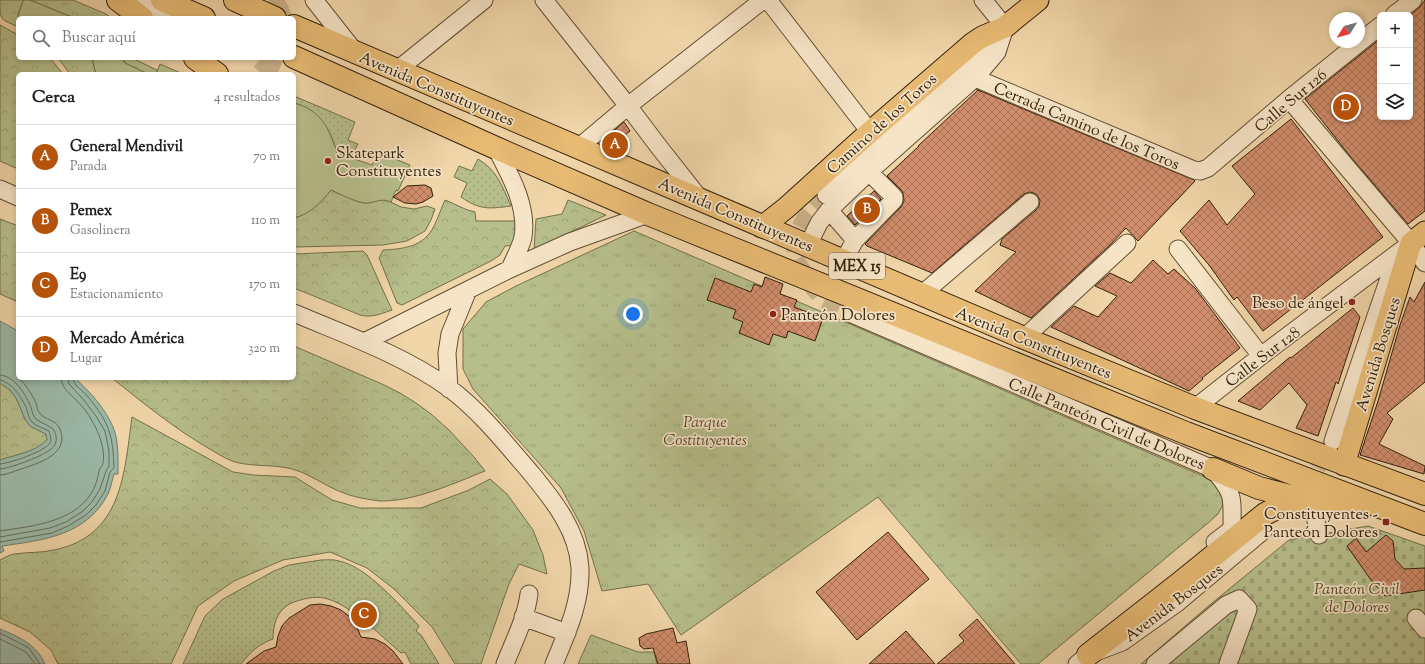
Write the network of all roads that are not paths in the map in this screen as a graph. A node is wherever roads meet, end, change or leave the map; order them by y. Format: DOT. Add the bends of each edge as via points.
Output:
graph roads {
  1 [pos="118,0"];
  2 [pos="145,0"];
  3 [pos="162,0"];
  4 [pos="235,0"];
  5 [pos="314,0"];
  6 [pos="484,0"];
  7 [pos="544,0"];
  8 [pos="763,0"];
  9 [pos="768,0"];
  10 [pos="983,0"];
  11 [pos="1038,0"];
  12 [pos="1413,0"];
  13 [pos="1398,12"];
  14 [pos="139,16"];
  15 [pos="164,16"];
  16 [pos="199,16"];
  17 [pos="271,16"];
  18 [pos="296,27"];
  19 [pos="1005,27"];
  20 [pos="1377,28"];
  21 [pos="356,54"];
  22 [pos="296,58"];
  23 [pos="198,60"];
  24 [pos="396,71"];
  25 [pos="214,72"];
  26 [pos="974,78"];
  27 [pos="1290,99"];
  28 [pos="628,106"];
  29 [pos="870,132"];
  30 [pos="496,148"];
  31 [pos="578,148"];
  32 [pos="1200,171"];
  33 [pos="869,172"];
  34 [pos="0,189"];
  35 [pos="16,196"];
  36 [pos="700,199"];
  37 [pos="1030,202"];
  38 [pos="828,203"];
  39 [pos="648,214"];
  40 [pos="762,227"];
  41 [pos="855,240"];
  42 [pos="1411,243"];
  43 [pos="1127,244"];
  44 [pos="808,245"];
  45 [pos="1178,249"];
  46 [pos="844,260"];
  47 [pos="1425,263"];
  48 [pos="510,269"];
  49 [pos="468,290"];
  50 [pos="921,295"];
  51 [pos="296,314"];
  52 [pos="852,314"];
  53 [pos="1024,338"];
  54 [pos="364,342"];
  55 [pos="1261,356"];
  56 [pos="450,389"];
  57 [pos="1195,408"];
  58 [pos="1333,441"];
  59 [pos="1238,454"];
  60 [pos="1344,465"];
  61 [pos="1213,469"];
  62 [pos="1259,488"];
  63 [pos="1312,492"];
  64 [pos="1425,494"];
  65 [pos="1425,524"];
  66 [pos="1232,529"];
  67 [pos="1264,530"];
  68 [pos="1319,535"];
  69 [pos="529,594"];
  70 [pos="524,617"];
  71 [pos="567,633"];
  72 [pos="1082,659"];
  73 [pos="505,664"];
  74 [pos="554,664"];
  75 [pos="1155,664"];
  76 [pos="1228,664"];
  1 -- 14 [label="highway"];
  2 -- 15 [label="street"];
  3 -- 16 [label="highway"];
  4 -- 17 [label="highway"];
  5 -- 21 [label="street"];
  6 -- 24 [label="street"];
  7 -- 28 [label="street"];
  8 -- 28 [label="street"];
  9 -- 29 [label="street"];
  10 -- 19 [label="street"];
  11 -- 19 [label="main road, Camino de los Toros"];
  12 -- 13 [label="street"];
  18 -- 21 [label="highway, Avenida Constituyentes / MEX 15"];
  19 -- 26 [label="street" via="997,52"];
  19 -- 29 [label="main road, Camino de los Toros" via="973,43"];
  19 -- 38 [label="street, Camino de los Toros"];
  20 -- 27 [label="street, Calle Sur 126"];
  21 -- 24 [label="highway, Avenida Constituyentes / MEX 15"];
  22 -- 30 [label="highway, Avenida Constituyentes / MEX 15"];
  23 -- 25 [label="highway"];
  24 -- 31 [label="highway, Avenida Constituyentes / MEX 15"];
  26 -- 32 [label="street, Cerrada Camino de los Toros"];
  26 -- 33 [label="street"];
  27 -- 32 [label="street, Calle Sur 126" via="1208,168"];
  27 -- 42 [label="street"];
  28 -- 31 [label="street"];
  28 -- 36 [label="street"];
  29 -- 40 [label="main road, Camino de los Toros"];
  30 -- 39 [label="highway, Avenida Constituyentes / MEX 15"];
  30 -- 48 [label="street" via="509,173 523,215 523,238"];
  31 -- 36 [label="highway, Avenida Constituyentes / MEX 15"];
  33 -- 38 [label="street"];
  33 -- 41 [label="street" via="894,200"];
  34 -- 35 [label="street"];
  36 -- 40 [label="highway, Avenida Constituyentes / MEX 15"];
  37 -- 50 [label="street"];
  38 -- 41 [label="street"];
  38 -- 44 [label="street"];
  39 -- 48 [label="street" via="570,242"];
  39 -- 59 [label="highway, Avenida Constituyentes / MEX 15"];
  40 -- 44 [label="highway, Avenida Constituyentes / MEX 15"];
  41 -- 46 [label="street"];
  42 -- 47 [label="street"];
  42 -- 55 [label="street, Calle Sur 128"];
  42 -- 58 [label="street"];
  42 -- 60 [label="main road, Avenida Bosques"];
  43 -- 53 [label="street"];
  44 -- 46 [label="highway, Avenida Constituyentes / MEX 15"];
  45 -- 55 [label="street"];
  46 -- 50 [label="highway, Avenida Constituyentes / MEX 15"];
  48 -- 49 [label="street"];
  49 -- 54 [label="street"];
  49 -- 56 [label="street" via="450,334 447,353"];
  50 -- 53 [label="highway, Avenida Constituyentes / MEX 15"];
  51 -- 54 [label="street"];
  52 -- 61 [label="street, Calle Panteón Civil de Dolores"];
  53 -- 57 [label="highway, Avenida Constituyentes / MEX 15"];
  54 -- 56 [label="street" via="421,370"];
  55 -- 57 [label="street, Calle Sur 128"];
  56 -- 71 [label="street" via="480,416 522,462 563,514 578,554 580,567 579,594"];
  57 -- 60 [label="highway, Avenida Constituyentes / MEX 15"];
  59 -- 62 [label="highway" via="1249,467"];
  59 -- 63 [label="highway, Avenida Constituyentes / MEX 15"];
  60 -- 64 [label="highway, Avenida Constituyentes / MEX 15"];
  61 -- 62 [label="highway"];
  61 -- 66 [label="street, Calle Panteón Civil de Dolores" via="1226,484 1232,498"];
  62 -- 63 [label="highway"];
  62 -- 66 [label="highway" via="1260,496 1255,509"];
  63 -- 65 [label="highway" via="1384,509"];
  63 -- 68 [label="street"];
  63 -- 72 [label="highway" via="1292,504 1265,514"];
  66 -- 72 [label="street" via="1134,606"];
  67 -- 72 [label="street, Avenida Bosques" via="1177,602 1122,642"];
  69 -- 70 [label="street"];
  70 -- 71 [label="street"];
  70 -- 73 [label="street"];
  71 -- 74 [label="street"];
  75 -- 76 [label="street" via="1226,605 1239,599 1248,609"];
}
